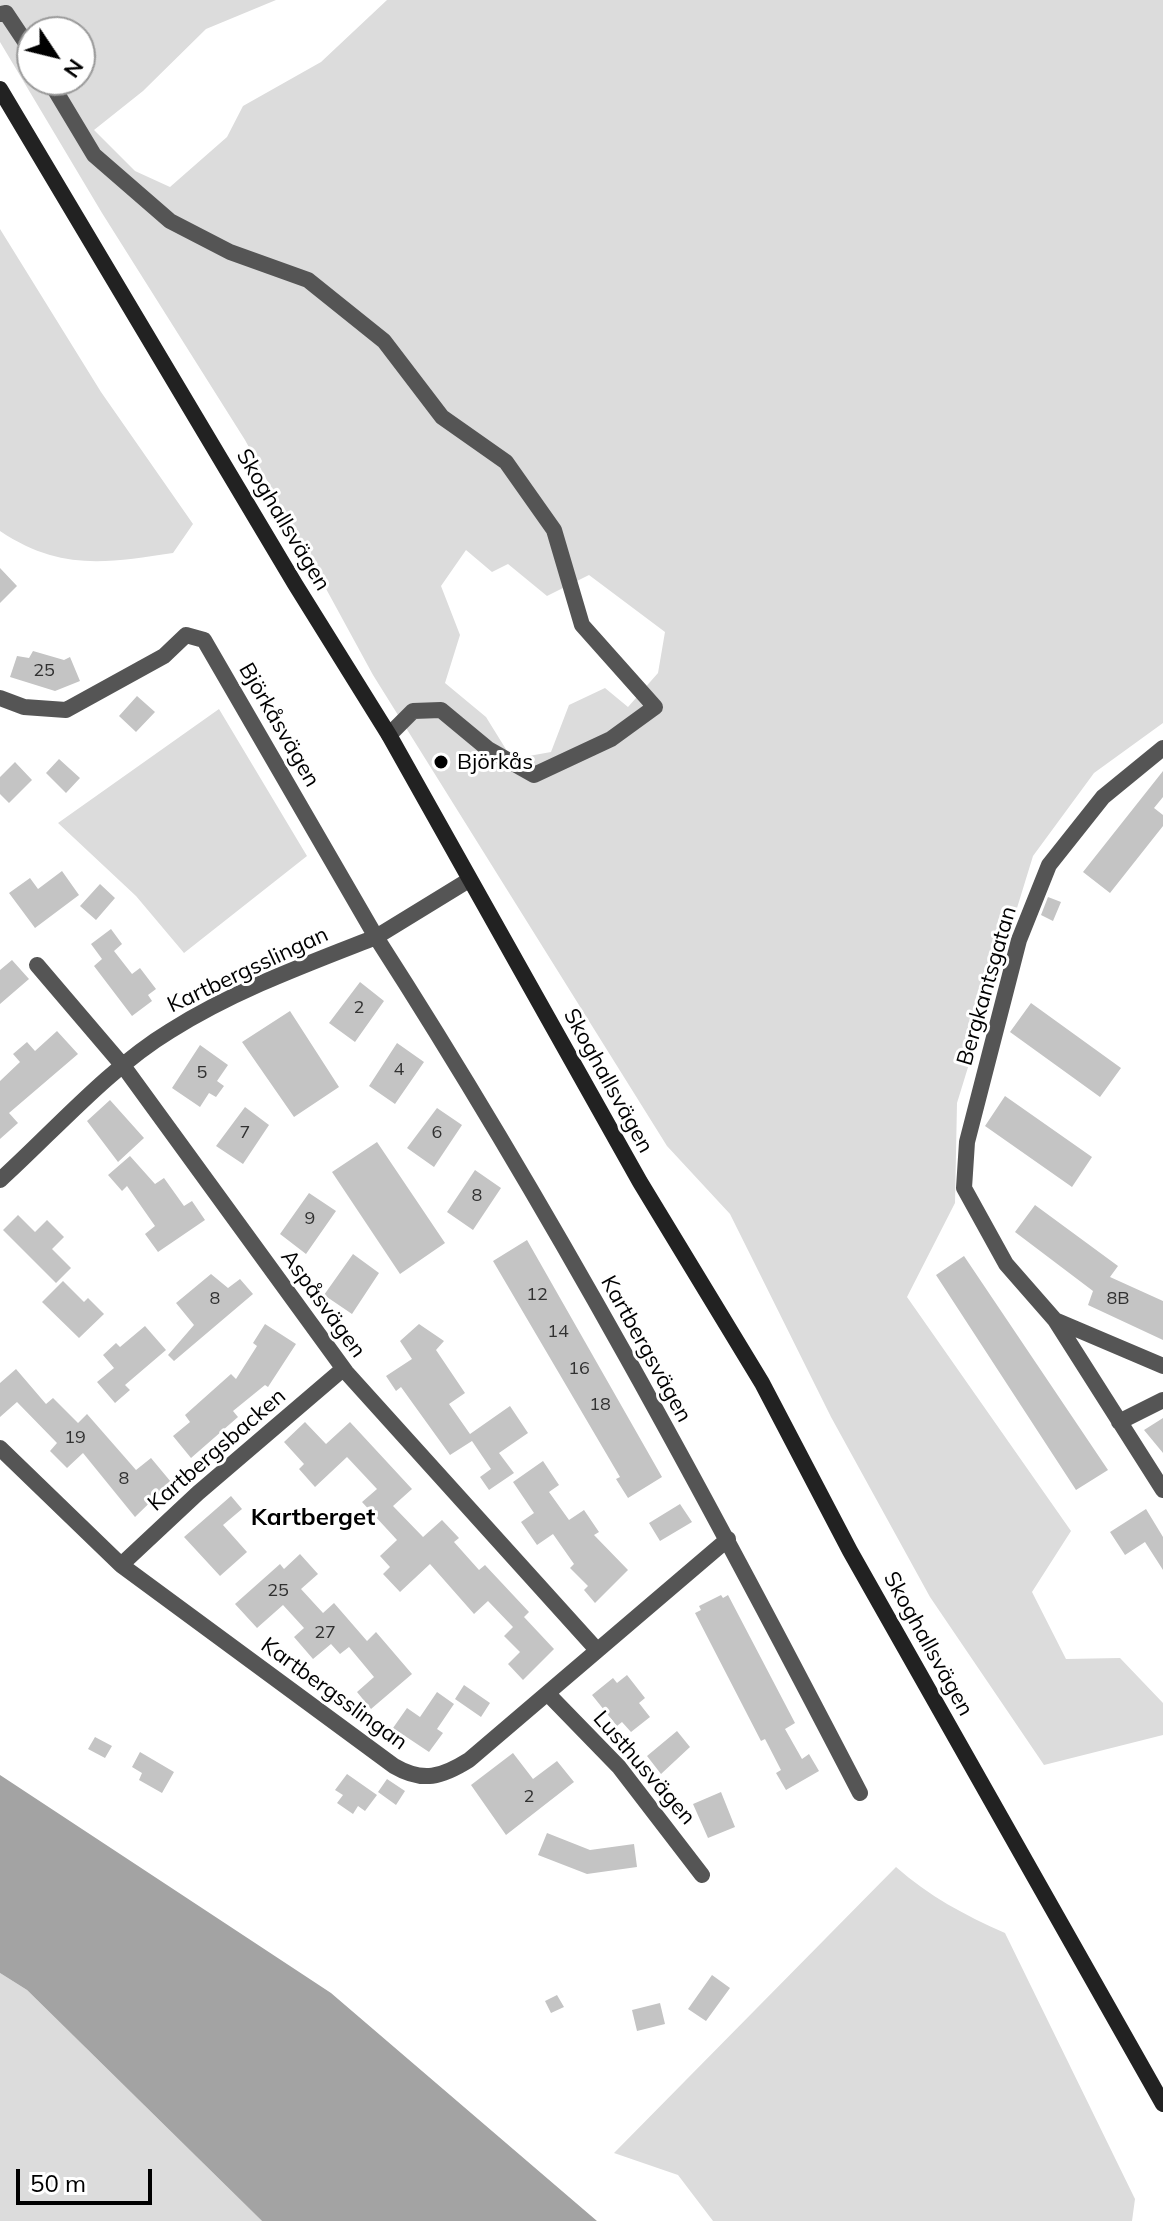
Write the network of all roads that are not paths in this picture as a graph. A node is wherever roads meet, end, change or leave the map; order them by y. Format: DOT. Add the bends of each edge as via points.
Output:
graph roads {
  1 [pos="0,14"];
  2 [pos="16,28"];
  3 [pos="0,89"];
  4 [pos="59,96"];
  5 [pos="0,698"];
  6 [pos="389,735"];
  7 [pos="1163,748"];
  8 [pos="469,880"];
  9 [pos="376,937"];
  10 [pos="37,965"];
  11 [pos="124,1067"];
  12 [pos="0,1180"];
  13 [pos="1055,1320"];
  14 [pos="1163,1366"];
  15 [pos="343,1369"];
  16 [pos="1163,1400"];
  17 [pos="1119,1422"];
  18 [pos="0,1448"];
  19 [pos="1163,1490"];
  20 [pos="728,1539"];
  21 [pos="121,1565"];
  22 [pos="597,1650"];
  23 [pos="549,1695"];
  24 [pos="860,1793"];
  25 [pos="702,1875"];
  26 [pos="1163,2104"];
  1 -- 2 [label="street" via="6,13"];
  3 -- 6 [label="main road, Skoghallsvägen"];
  4 -- 6 [label="street" via="94,155 170,221 230,252 308,280 384,341 442,417 506,462 554,530 582,625 655,707 611,739 534,775 488,749 441,710 413,711"];
  5 -- 9 [label="street, Björkåsvägen" via="24,707 66,710 164,656 186,635 204,640"];
  6 -- 8 [label="main road, Skoghallsvägen"];
  7 -- 13 [label="street, Bergkantsgatan" via="1103,797 1049,865 1019,940 967,1142 964,1188 1006,1264"];
  8 -- 9 [label="street"];
  8 -- 26 [label="main road, Skoghallsvägen" via="640,1182 762,1383 850,1551"];
  9 -- 11 [label="street, Kartbergsslingan" via="169,1031"];
  9 -- 20 [label="street, Kartbergsvägen" via="535,1197"];
  10 -- 11 [label="street, Aspåsvägen"];
  11 -- 12 [label="street, Kartbergsslingan"];
  11 -- 15 [label="street, Aspåsvägen"];
  13 -- 14 [label="street"];
  13 -- 17 [label="street"];
  15 -- 21 [label="street, Kartbergsbacken"];
  15 -- 22 [label="street, Aspåsvägen"];
  16 -- 17 [label="street"];
  17 -- 19 [label="street"];
  18 -- 21 [label="street, Kartbergsslingan"];
  20 -- 22 [label="street, Kartbergsslingan"];
  20 -- 24 [label="street, Kartbergsvägen"];
  21 -- 23 [label="street, Kartbergsslingan" via="394,1766 417,1777 447,1774"];
  22 -- 23 [label="street, Kartbergsslingan"];
  23 -- 25 [label="street, Lusthusvägen" via="619,1767"];
}
